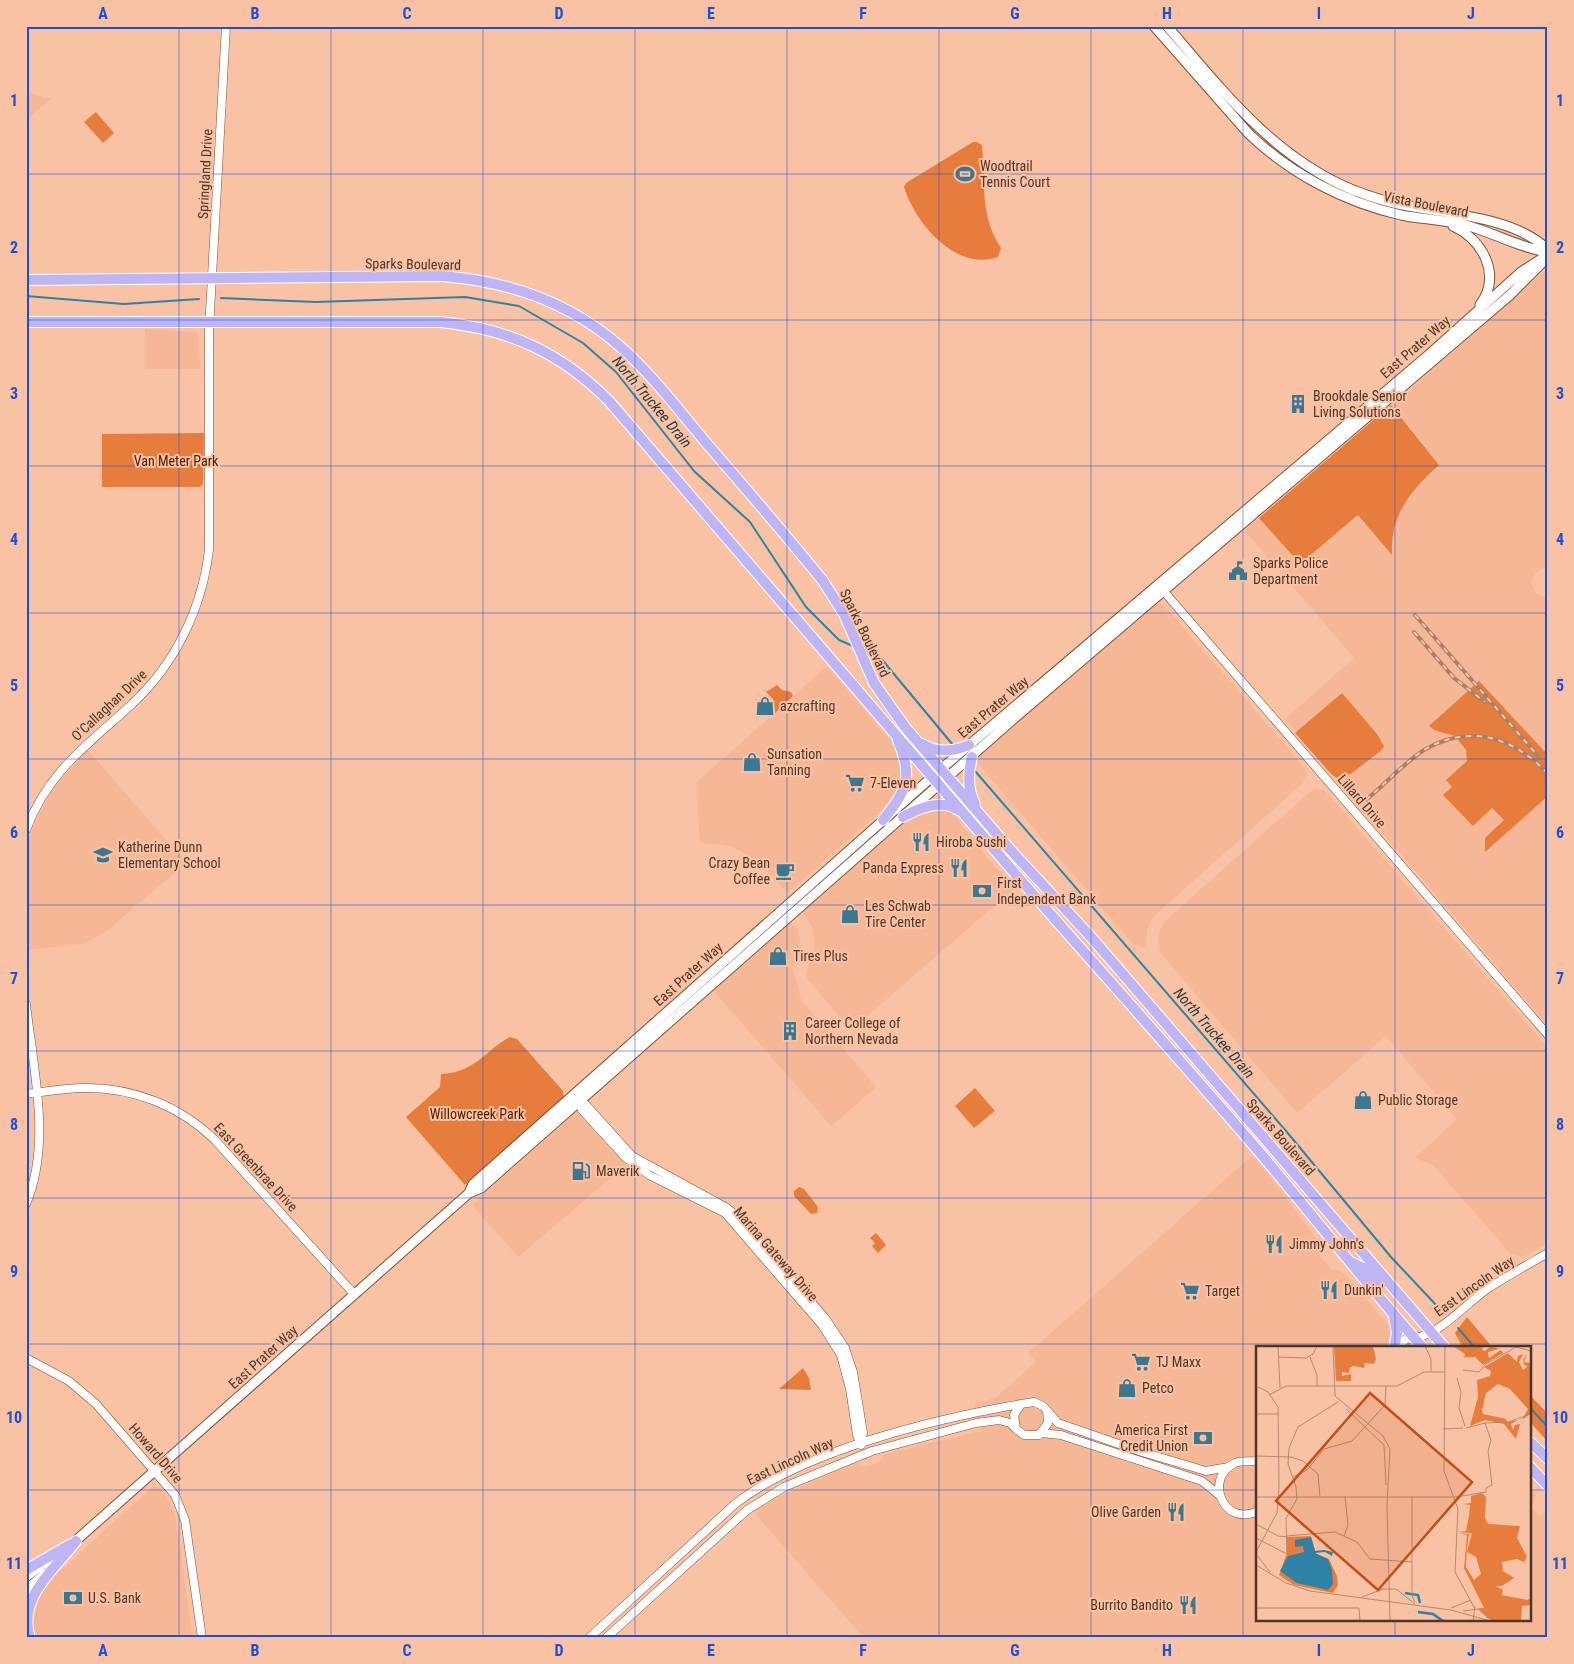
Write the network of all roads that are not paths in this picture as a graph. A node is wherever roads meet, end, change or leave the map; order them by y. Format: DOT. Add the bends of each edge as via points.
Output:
graph roads {
  1 [pos="226,26"];
  2 [pos="1154,26"];
  3 [pos="1167,26"];
  4 [pos="1234,118"];
  5 [pos="1270,139"];
  6 [pos="1262,146"];
  7 [pos="1301,162"];
  8 [pos="1441,221"];
  9 [pos="1548,253"];
  10 [pos="211,279"];
  11 [pos="26,280"];
  12 [pos="1474,315"];
  13 [pos="26,322"];
  14 [pos="209,322"];
  15 [pos="1158,584"];
  16 [pos="1164,592"];
  17 [pos="895,733"];
  18 [pos="918,742"];
  19 [pos="969,745"];
  20 [pos="972,757"];
  21 [pos="941,768"];
  22 [pos="932,776"];
  23 [pos="949,778"];
  24 [pos="940,785"];
  25 [pos="966,815"];
  26 [pos="982,816"];
  27 [pos="903,817"];
  28 [pos="883,820"];
  29 [pos="26,830"];
  30 [pos="1001,857"];
  31 [pos="1052,896"];
  32 [pos="26,1004"];
  33 [pos="1548,1035"];
  34 [pos="1166,1045"];
  35 [pos="36,1093"];
  36 [pos="26,1094"];
  37 [pos="576,1098"];
  38 [pos="1264,1138"];
  39 [pos="26,1204"];
  40 [pos="1548,1253"];
  41 [pos="1346,1260"];
  42 [pos="354,1294"];
  43 [pos="1393,1314"];
  44 [pos="1431,1332"];
  45 [pos="1414,1343"];
  46 [pos="1395,1346"];
  47 [pos="1397,1346"];
  48 [pos="1443,1346"];
  49 [pos="26,1358"];
  50 [pos="1021,1404"];
  51 [pos="1047,1411"];
  52 [pos="1016,1429"];
  53 [pos="1041,1433"];
  54 [pos="861,1443"];
  55 [pos="1532,1444"];
  56 [pos="864,1454"];
  57 [pos="1548,1459"];
  58 [pos="1256,1461"];
  59 [pos="1248,1462"];
  60 [pos="1229,1466"];
  61 [pos="1256,1468"];
  62 [pos="1532,1470"];
  63 [pos="155,1471"];
  64 [pos="1548,1486"];
  65 [pos="1220,1495"];
  66 [pos="1256,1512"];
  67 [pos="76,1541"];
  68 [pos="26,1570"];
  69 [pos="26,1577"];
  70 [pos="26,1590"];
  71 [pos="30,1638"];
  72 [pos="202,1638"];
  73 [pos="589,1638"];
  74 [pos="606,1638"];
  1 -- 10 [label="street, Springland Drive"];
  2 -- 4 [label="main road, Vista Boulevard"];
  3 -- 5 [label="main road, Vista Boulevard" via="1237,108"];
  4 -- 5 [label="main road" via="1263,139"];
  4 -- 6 [label="main road, Vista Boulevard"];
  5 -- 7 [label="main road, Vista Boulevard"];
  6 -- 7 [label="main road" via="1269,146"];
  6 -- 8 [label="main road, Vista Boulevard" via="1307,178 1352,200 1399,214"];
  7 -- 9 [label="main road, Vista Boulevard" via="1336,182 1371,196 1406,206 1482,219 1520,233 1539,242"];
  8 -- 9 [label="main road, Vista Boulevard" via="1483,230"];
  8 -- 12 [label="main road" via="1471,236 1486,260 1489,285"];
  9 -- 12 [label="main road, East Prater Way" via="1521,272"];
  9 -- 16 [label="main road, East Prater Way" via="1504,301"];
  10 -- 11 [label="main road, Sparks Boulevard"];
  10 -- 14 [label="street, Springland Drive"];
  10 -- 18 [label="main road, Sparks Boulevard" via="471,278 529,293 560,306 604,333 643,369 823,581 888,706"];
  12 -- 15 [label="main road, East Prater Way"];
  13 -- 14 [label="main road, Sparks Boulevard"];
  14 -- 17 [label="main road, Sparks Boulevard" via="462,324 524,340 561,360 609,401"];
  14 -- 29 [label="street, O'Callaghan Drive" via="209,550 204,582 192,616 179,644 145,690 55,776 36,805"];
  15 -- 16 [label="street, Lillard Drive"];
  15 -- 19 [label="main road, East Prater Way"];
  16 -- 20 [label="main road, East Prater Way"];
  16 -- 33 [label="street, Lillard Drive"];
  17 -- 22 [label="main road, Sparks Boulevard"];
  17 -- 28 [label="main road" via="907,776 899,798"];
  18 -- 19 [label="main road" via="940,751"];
  18 -- 21 [label="main road, Sparks Boulevard"];
  19 -- 21 [label="main road, East Prater Way"];
  20 -- 23 [label="main road, East Prater Way"];
  20 -- 26 [label="main road" via="969,790"];
  21 -- 22 [label="main road, East Prater Way"];
  21 -- 23 [label="main road, Sparks Boulevard"];
  22 -- 24 [label="main road, Sparks Boulevard"];
  22 -- 28 [label="main road, East Prater Way"];
  23 -- 24 [label="main road, East Prater Way"];
  23 -- 26 [label="main road, Sparks Boulevard"];
  24 -- 25 [label="main road, Sparks Boulevard"];
  24 -- 27 [label="main road, East Prater Way"];
  25 -- 27 [label="main road" via="947,804 923,808"];
  25 -- 30 [label="main road, Sparks Boulevard"];
  26 -- 31 [label="main road, Sparks Boulevard"];
  27 -- 37 [label="main road, East Prater Way"];
  28 -- 37 [label="main road, East Prater Way"];
  30 -- 31 [label="main road" via="1009,858 1036,886"];
  30 -- 34 [label="main road, Sparks Boulevard"];
  31 -- 38 [label="main road, Sparks Boulevard"];
  32 -- 35 [label="street"];
  34 -- 38 [label="main road" via="1178,1049 1242,1123"];
  34 -- 41 [label="main road, Sparks Boulevard"];
  35 -- 36 [label="street, East Greenbrae Drive"];
  35 -- 39 [label="street" via="40,1155"];
  35 -- 42 [label="street, East Greenbrae Drive" via="86,1088 120,1091 163,1104 191,1120 220,1146"];
  37 -- 42 [label="main road, East Prater Way" via="481,1188 469,1193"];
  37 -- 54 [label="street, Marina Gateway Drive" via="582,1110 625,1157 649,1174 725,1214 822,1325 841,1355"];
  38 -- 44 [label="main road, Sparks Boulevard"];
  40 -- 44 [label="street, East Lincoln Way" via="1487,1289"];
  41 -- 43 [label="main road, Sparks Boulevard"];
  41 -- 44 [label="main road" via="1369,1271 1423,1330"];
  42 -- 63 [label="main road, East Prater Way"];
  43 -- 45 [label="main road, Sparks Boulevard"];
  43 -- 46 [label="main road" via="1397,1333"];
  44 -- 45 [label="street, East Lincoln Way"];
  44 -- 48 [label="main road, Sparks Boulevard"];
  45 -- 47 [label="street, East Lincoln Way" via="1406,1339"];
  49 -- 63 [label="street, Howard Drive" via="56,1373 81,1391"];
  50 -- 51 [label="street" via="1037,1402"];
  50 -- 52 [label="street" via="1014,1415"];
  50 -- 54 [label="street, East Lincoln Way"];
  51 -- 53 [label="street" via="1048,1424"];
  51 -- 60 [label="street" via="1067,1427 1199,1470 1212,1472"];
  52 -- 53 [label="street" via="1028,1436"];
  52 -- 56 [label="street, East Lincoln Way" via="999,1420"];
  53 -- 65 [label="street" via="1061,1434 1202,1481"];
  54 -- 56 [label="street, Marina Gateway Drive"];
  54 -- 73 [label="street, East Lincoln Way" via="753,1490"];
  55 -- 57 [label="main road"];
  56 -- 74 [label="street, East Lincoln Way" via="797,1480 757,1502"];
  58 -- 59 [label="street"];
  59 -- 60 [label="street"];
  59 -- 61 [label="street"];
  60 -- 65 [label="street" via="1221,1479"];
  62 -- 64 [label="main road"];
  63 -- 67 [label="main road, East Prater Way"];
  63 -- 72 [label="street, Howard Drive" via="176,1495 183,1513"];
  65 -- 66 [label="street" via="1226,1508 1234,1513 1247,1515"];
  67 -- 68 [label="main road"];
  67 -- 69 [label="main road, East Prater Way"];
  67 -- 70 [label="main road, East Prater Way"];
  67 -- 71 [label="main road" via="30,1602 26,1622"];
}
